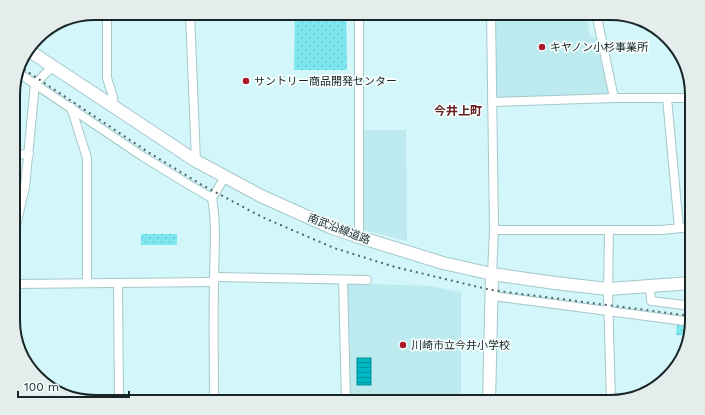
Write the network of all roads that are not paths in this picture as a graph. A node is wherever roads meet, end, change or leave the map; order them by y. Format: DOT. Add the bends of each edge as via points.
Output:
graph roads {
  1 [pos="107,20"];
  2 [pos="190,20"];
  3 [pos="358,20"];
  4 [pos="491,20"];
  5 [pos="597,20"];
  6 [pos="33,53"];
  7 [pos="52,66"];
  8 [pos="22,76"];
  9 [pos="35,84"];
  10 [pos="614,98"];
  11 [pos="667,98"];
  12 [pos="685,98"];
  13 [pos="492,102"];
  14 [pos="71,108"];
  15 [pos="114,108"];
  16 [pos="20,154"];
  17 [pos="29,154"];
  18 [pos="196,161"];
  19 [pos="225,177"];
  20 [pos="212,198"];
  21 [pos="20,208"];
  22 [pos="679,228"];
  23 [pos="685,228"];
  24 [pos="494,230"];
  25 [pos="609,230"];
  26 [pos="359,238"];
  27 [pos="492,274"];
  28 [pos="214,279"];
  29 [pos="343,280"];
  30 [pos="367,280"];
  31 [pos="88,283"];
  32 [pos="118,283"];
  33 [pos="20,284"];
  34 [pos="685,284"];
  35 [pos="650,286"];
  36 [pos="608,290"];
  37 [pos="492,296"];
  38 [pos="685,305"];
  39 [pos="609,312"];
  40 [pos="685,321"];
  41 [pos="119,395"];
  42 [pos="214,395"];
  43 [pos="346,395"];
  44 [pos="490,395"];
  45 [pos="611,395"];
  1 -- 15 [label="street" via="107,78"];
  2 -- 18 [label="street"];
  3 -- 26 [label="street"];
  4 -- 13 [label="street"];
  5 -- 10 [label="street"];
  6 -- 7 [label="street, 南武沿線道路"];
  7 -- 9 [label="street"];
  7 -- 15 [label="street, 南武沿線道路"];
  8 -- 9 [label="street"];
  9 -- 14 [label="street"];
  9 -- 17 [label="street"];
  10 -- 11 [label="street"];
  10 -- 13 [label="street"];
  11 -- 12 [label="street"];
  11 -- 22 [label="street"];
  13 -- 24 [label="street"];
  14 -- 20 [label="street"];
  14 -- 31 [label="street" via="87,158"];
  15 -- 18 [label="street, 南武沿線道路"];
  16 -- 17 [label="street"];
  17 -- 21 [label="street"];
  18 -- 19 [label="street, 南武沿線道路"];
  19 -- 20 [label="street"];
  19 -- 26 [label="street, 南武沿線道路" via="295,212"];
  20 -- 28 [label="street" via="216,235"];
  22 -- 23 [label="street"];
  22 -- 25 [label="street"];
  24 -- 25 [label="street"];
  24 -- 27 [label="street"];
  25 -- 36 [label="street"];
  26 -- 27 [label="street, 南武沿線道路" via="443,263"];
  27 -- 36 [label="street, 南武沿線道路"];
  27 -- 37 [label="street"];
  28 -- 29 [label="street"];
  28 -- 32 [label="street"];
  28 -- 42 [label="street"];
  29 -- 30 [label="street"];
  29 -- 43 [label="street"];
  31 -- 32 [label="street"];
  31 -- 33 [label="street"];
  32 -- 41 [label="street"];
  34 -- 35 [label="street, 南武沿線道路"];
  35 -- 36 [label="street, 南武沿線道路"];
  35 -- 38 [label="street" via="650,301"];
  36 -- 39 [label="street"];
  37 -- 39 [label="street"];
  37 -- 44 [label="street"];
  39 -- 40 [label="street"];
  39 -- 45 [label="street"];
}
